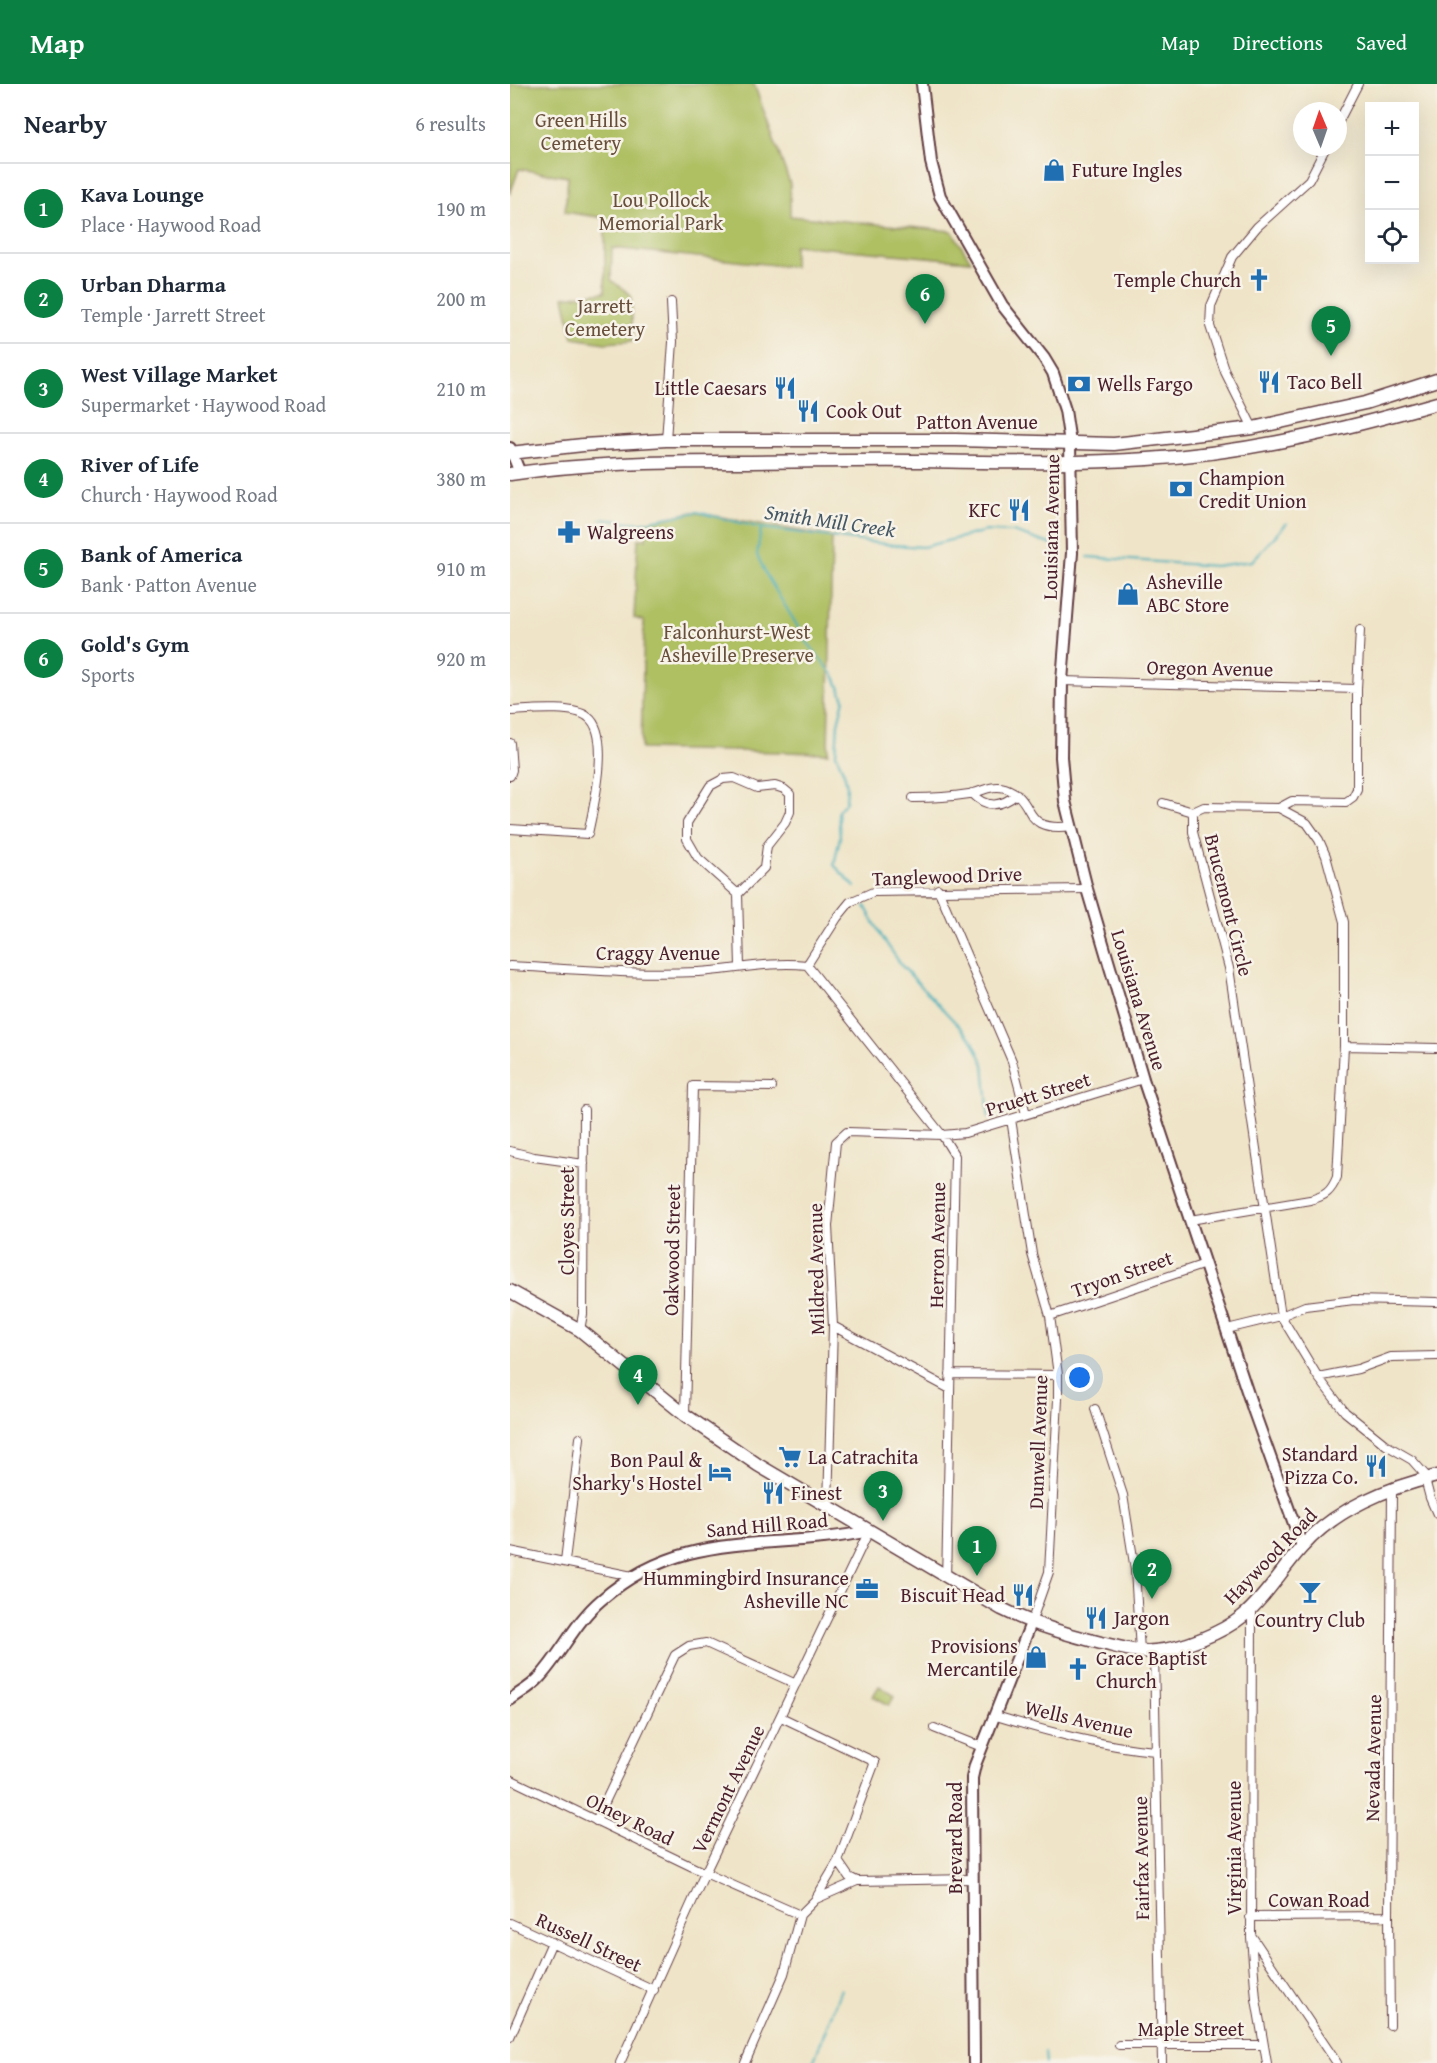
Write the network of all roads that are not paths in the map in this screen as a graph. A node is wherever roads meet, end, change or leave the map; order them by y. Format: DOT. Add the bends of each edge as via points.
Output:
graph roads {
  1 [pos="922,84"];
  2 [pos="1358,84"];
  3 [pos="1347,105"];
  4 [pos="1321,156"];
  5 [pos="671,302"];
  6 [pos="1437,380"];
  7 [pos="1437,403"];
  8 [pos="1253,428"];
  9 [pos="666,441"];
  10 [pos="1070,443"];
  11 [pos="511,451"];
  12 [pos="1071,462"];
  13 [pos="515,474"];
  14 [pos="1360,630"];
  15 [pos="1062,681"];
  16 [pos="1357,688"];
  17 [pos="510,711"];
  18 [pos="510,743"];
  19 [pos="510,776"];
  20 [pos="972,793"];
  21 [pos="1017,794"];
  22 [pos="913,798"];
  23 [pos="1163,802"];
  24 [pos="1279,808"];
  25 [pos="1194,812"];
  26 [pos="1071,826"];
  27 [pos="510,829"];
  28 [pos="1087,889"];
  29 [pos="938,890"];
  30 [pos="738,894"];
  31 [pos="807,965"];
  32 [pos="510,966"];
  33 [pos="740,967"];
  34 [pos="1344,1046"];
  35 [pos="1437,1048"];
  36 [pos="1143,1079"];
  37 [pos="772,1087"];
  38 [pos="584,1110"];
  39 [pos="1026,1114"];
  40 [pos="1011,1119"];
  41 [pos="942,1135"];
  42 [pos="510,1151"];
  43 [pos="584,1164"];
  44 [pos="1265,1207"];
  45 [pos="1190,1220"];
  46 [pos="1204,1264"];
  47 [pos="510,1291"];
  48 [pos="1437,1302"];
  49 [pos="1050,1316"];
  50 [pos="1281,1316"];
  51 [pos="833,1326"];
  52 [pos="1227,1329"];
  53 [pos="580,1330"];
  54 [pos="1437,1356"];
  55 [pos="950,1374"];
  56 [pos="1058,1375"];
  57 [pos="1318,1377"];
  58 [pos="950,1389"];
  59 [pos="1095,1409"];
  60 [pos="685,1415"];
  61 [pos="580,1438"];
  62 [pos="1430,1478"];
  63 [pos="1392,1490"];
  64 [pos="828,1506"];
  65 [pos="1437,1514"];
  66 [pos="869,1531"];
  67 [pos="1302,1546"];
  68 [pos="510,1551"];
  69 [pos="565,1561"];
  70 [pos="632,1576"];
  71 [pos="946,1577"];
  72 [pos="1252,1608"];
  73 [pos="1031,1623"];
  74 [pos="1140,1651"];
  75 [pos="1154,1652"];
  76 [pos="796,1684"];
  77 [pos="510,1700"];
  78 [pos="996,1716"];
  79 [pos="781,1717"];
  80 [pos="934,1728"];
  81 [pos="982,1747"];
  82 [pos="1155,1750"];
  83 [pos="510,1779"];
  84 [pos="596,1821"];
  85 [pos="838,1861"];
  86 [pos="705,1873"];
  87 [pos="973,1879"];
  88 [pos="857,1881"];
  89 [pos="816,1899"];
  90 [pos="800,1915"];
  91 [pos="1389,1916"];
  92 [pos="1250,1917"];
  93 [pos="510,1923"];
  94 [pos="1251,1935"];
  95 [pos="552,1942"];
  96 [pos="654,1990"];
  97 [pos="1390,2025"];
  98 [pos="510,2037"];
  99 [pos="1161,2044"];
  100 [pos="1119,2045"];
  101 [pos="1262,2045"];
  102 [pos="620,2063"];
  103 [pos="745,2063"];
  104 [pos="974,2063"];
  105 [pos="1162,2063"];
  106 [pos="1267,2063"];
  107 [pos="1337,2063"];
  1 -- 10 [label="street, Louisiana Avenue" via="936,187 1002,305 1053,373"];
  2 -- 3 [label="street"];
  4 -- 8 [label="street" via="1309,180 1257,227 1232,257 1211,306 1210,326 1225,372"];
  5 -- 9 [label="street" via="673,342"];
  6 -- 8 [label="main road, Patton Avenue" via="1365,403"];
  7 -- 12 [label="main road, Patton Avenue" via="1266,446 1166,458"];
  8 -- 10 [label="main road, Patton Avenue" via="1114,444"];
  9 -- 10 [label="main road, Patton Avenue"];
  9 -- 11 [label="main road, Patton Avenue"];
  10 -- 12 [label="street, Louisiana Avenue"];
  11 -- 13 [label="street"];
  12 -- 13 [label="main road, Patton Avenue" via="593,464"];
  12 -- 15 [label="street, Louisiana Avenue" via="1072,553"];
  14 -- 16 [label="street"];
  15 -- 16 [label="street, Oregon Avenue"];
  15 -- 26 [label="street, Louisiana Avenue" via="1061,766"];
  16 -- 24 [label="street" via="1357,789 1353,796 1346,802 1292,801"];
  17 -- 27 [label="street" via="562,709 588,717 599,733 598,789 588,834"];
  18 -- 19 [label="street"];
  20 -- 21 [label="street" via="1003,787"];
  20 -- 21 [label="street" via="987,805 1007,802"];
  20 -- 22 [label="street"];
  21 -- 26 [label="street" via="1039,824 1054,828"];
  23 -- 25 [label="street"];
  24 -- 25 [label="street, Brucemont Circle" via="1203,807"];
  24 -- 34 [label="street, Brucemont Circle" via="1307,823 1326,856 1344,922"];
  25 -- 44 [label="street, Brucemont Circle" via="1193,832 1229,968"];
  26 -- 28 [label="street, Louisiana Avenue"];
  28 -- 29 [label="street, Tanglewood Drive"];
  28 -- 36 [label="street, Louisiana Avenue"];
  29 -- 31 [label="street, Tanglewood Drive" via="873,892 850,902"];
  29 -- 39 [label="street" via="1012,1061"];
  30 -- 30 [label="street" via="764,868 767,846 790,812 790,794 775,786 757,788 734,778 723,778 710,786 687,822 687,839 698,858"];
  30 -- 33 [label="street"];
  31 -- 33 [label="street, Craggy Avenue"];
  31 -- 41 [label="street, Herron Avenue"];
  32 -- 33 [label="street, Craggy Avenue" via="630,972 698,972"];
  34 -- 35 [label="street"];
  34 -- 44 [label="street, Brucemont Circle" via="1337,1177 1332,1190 1310,1200"];
  36 -- 39 [label="street, Pruett Street"];
  36 -- 45 [label="street, Louisiana Avenue"];
  37 -- 60 [label="street, Oakwood Street" via="693,1086"];
  38 -- 43 [label="street, Cloyes Street"];
  39 -- 40 [label="street, Pruett Street"];
  40 -- 41 [label="street, Pruett Street" via="965,1133"];
  40 -- 49 [label="street, Dunwell Avenue" via="1032,1254"];
  41 -- 51 [label="street, Mildred Avenue" via="847,1132 836,1142 828,1226"];
  41 -- 55 [label="street, Herron Avenue" via="955,1156"];
  42 -- 43 [label="street"];
  43 -- 53 [label="street, Cloyes Street"];
  44 -- 45 [label="street, Brucemont Circle"];
  44 -- 50 [label="street, Brucemont Circle"];
  45 -- 46 [label="street, Louisiana Avenue"];
  46 -- 49 [label="street, Tryon Street"];
  46 -- 52 [label="street, Louisiana Avenue"];
  47 -- 53 [label="main road, Haywood Road"];
  48 -- 50 [label="street" via="1354,1300 1305,1306"];
  49 -- 56 [label="street, Dunwell Avenue"];
  50 -- 52 [label="street"];
  50 -- 57 [label="street"];
  51 -- 58 [label="street"];
  51 -- 64 [label="street, Mildred Avenue"];
  52 -- 67 [label="street, Louisiana Avenue"];
  53 -- 60 [label="main road, Haywood Road"];
  54 -- 57 [label="street" via="1391,1357"];
  55 -- 56 [label="street"];
  55 -- 58 [label="street, Herron Avenue"];
  56 -- 73 [label="street, Dunwell Avenue" via="1049,1572"];
  57 -- 62 [label="street" via="1354,1422 1412,1460"];
  58 -- 71 [label="street, Herron Avenue"];
  59 -- 74 [label="street" via="1123,1495 1135,1570"];
  60 -- 64 [label="main road, Haywood Road"];
  61 -- 69 [label="street"];
  62 -- 63 [label="main road, Haywood Road"];
  62 -- 65 [label="street" via="1430,1498"];
  63 -- 67 [label="main road, Haywood Road" via="1344,1512"];
  63 -- 91 [label="street, Nevada Avenue"];
  64 -- 66 [label="main road, Haywood Road"];
  66 -- 70 [label="street, Sand Hill Road" via="841,1537 724,1545 678,1555"];
  66 -- 71 [label="main road, Haywood Road"];
  66 -- 76 [label="street, Vermont Avenue"];
  67 -- 72 [label="main road, Haywood Road"];
  68 -- 69 [label="street"];
  69 -- 70 [label="street"];
  70 -- 77 [label="street, Sand Hill Road" via="585,1616 538,1680"];
  71 -- 73 [label="main road, Haywood Road"];
  72 -- 75 [label="main road, Haywood Road" via="1241,1618 1190,1643"];
  72 -- 92 [label="street, Virginia Avenue"];
  73 -- 74 [label="main road, Haywood Road"];
  73 -- 78 [label="street, Brevard Road"];
  74 -- 75 [label="main road, Haywood Road"];
  75 -- 82 [label="street, Fairfax Avenue"];
  76 -- 79 [label="street, Vermont Avenue"];
  76 -- 84 [label="street" via="705,1643 689,1646 675,1655"];
  78 -- 81 [label="street, Brevard Road"];
  78 -- 82 [label="street, Wells Avenue" via="1068,1737"];
  79 -- 85 [label="street" via="875,1762"];
  79 -- 86 [label="street, Vermont Avenue"];
  80 -- 81 [label="street"];
  81 -- 87 [label="street, Brevard Road" via="972,1778"];
  82 -- 99 [label="street, Fairfax Avenue"];
  83 -- 84 [label="street, Olney Road"];
  84 -- 86 [label="street, Olney Road"];
  85 -- 88 [label="street" via="849,1877"];
  85 -- 89 [label="street"];
  86 -- 90 [label="street, Olney Road"];
  86 -- 96 [label="street, Vermont Avenue"];
  87 -- 88 [label="street"];
  87 -- 104 [label="street, Brevard Road"];
  88 -- 89 [label="street"];
  89 -- 90 [label="street"];
  90 -- 103 [label="street" via="784,1974"];
  91 -- 92 [label="street, Cowan Road"];
  91 -- 97 [label="street, Nevada Avenue"];
  92 -- 94 [label="street, Virginia Avenue"];
  93 -- 95 [label="street, Russell Street"];
  94 -- 101 [label="street"];
  94 -- 107 [label="street, Virginia Avenue"];
  95 -- 96 [label="street, Russell Street"];
  95 -- 98 [label="street"];
  96 -- 102 [label="street, Vermont Avenue"];
  99 -- 100 [label="street, Maple Street"];
  99 -- 101 [label="street, Maple Street"];
  99 -- 105 [label="street, Fairfax Avenue"];
  101 -- 106 [label="street"];
}
